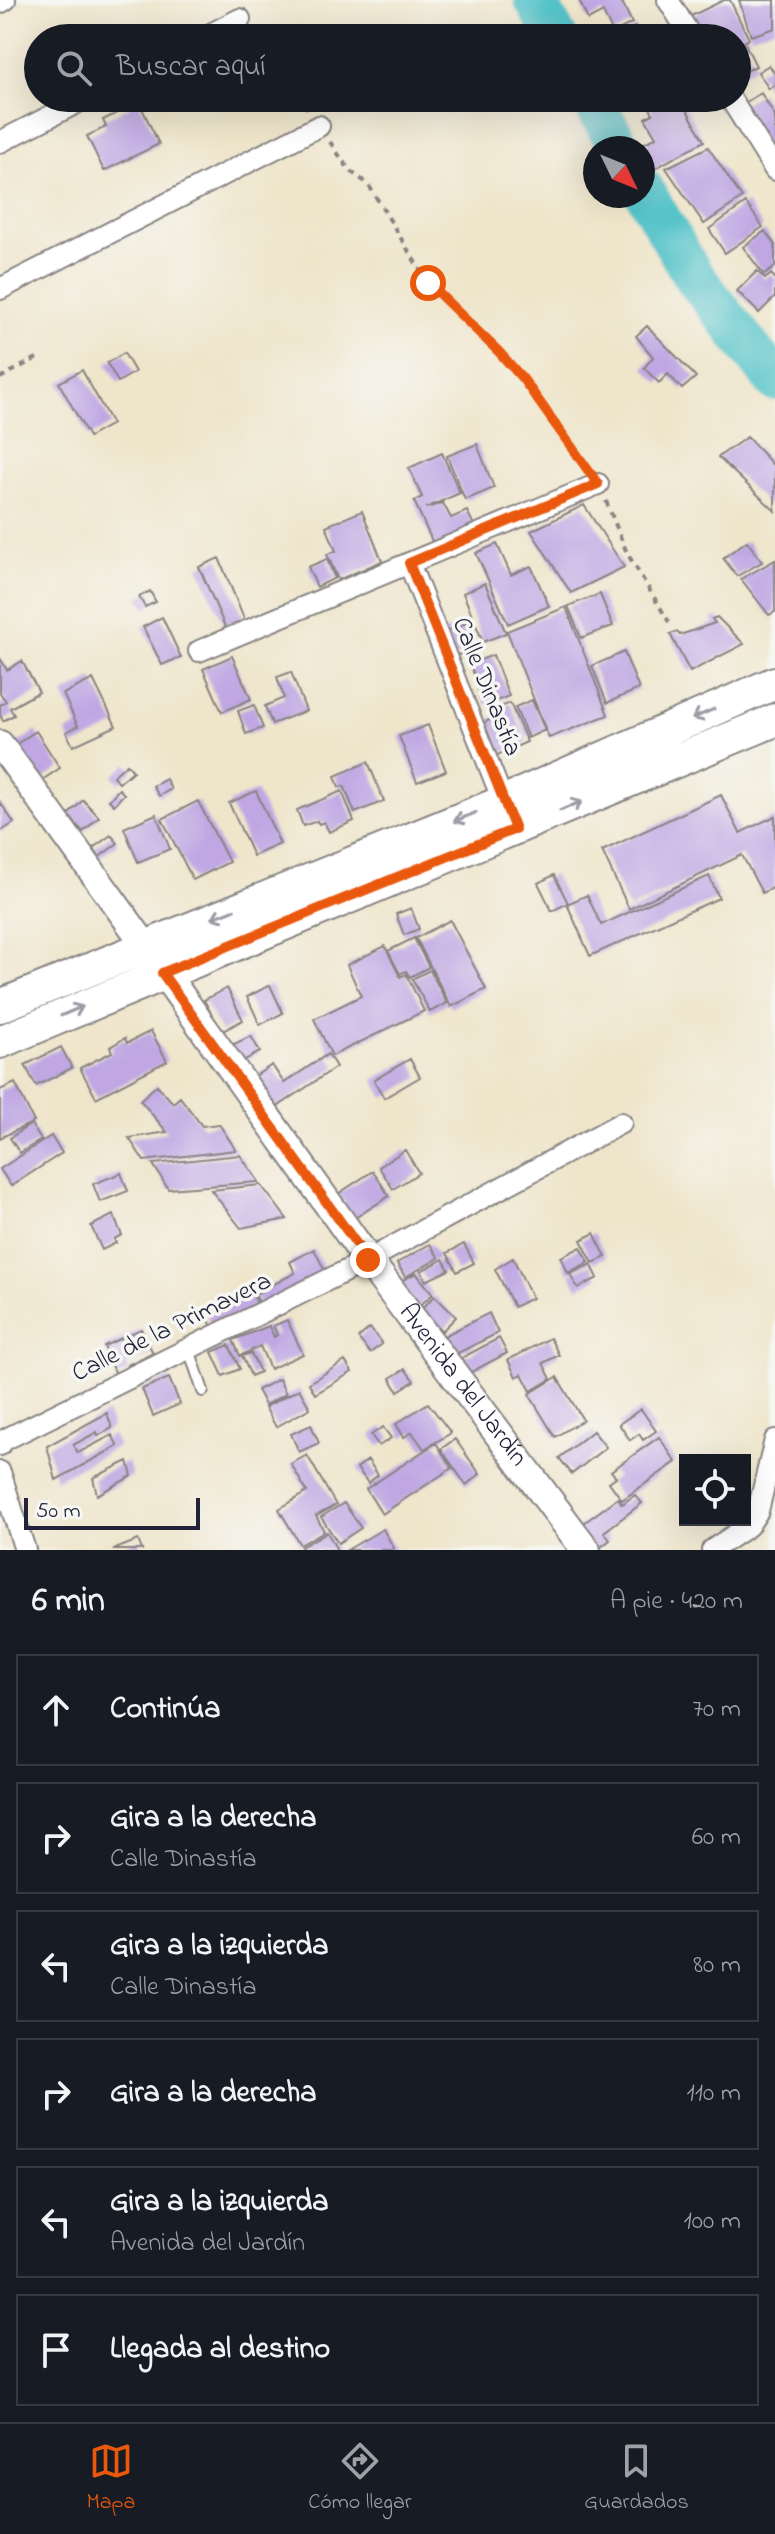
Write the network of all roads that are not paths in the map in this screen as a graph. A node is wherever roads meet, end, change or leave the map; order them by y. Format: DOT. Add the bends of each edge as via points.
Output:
graph roads {
  1 [pos="668,0"];
  2 [pos="240,19"];
  3 [pos="230,24"];
  4 [pos="683,24"];
  5 [pos="59,112"];
  6 [pos="739,112"];
  7 [pos="319,126"];
  8 [pos="0,142"];
  9 [pos="775,170"];
  10 [pos="0,289"];
  11 [pos="598,484"];
  12 [pos="409,563"];
  13 [pos="199,651"];
  14 [pos="775,683"];
  15 [pos="775,720"];
  16 [pos="0,744"];
  17 [pos="509,815"];
  18 [pos="145,945"];
  19 [pos="162,973"];
  20 [pos="0,1006"];
  21 [pos="0,1042"];
  22 [pos="621,1123"];
  23 [pos="368,1260"];
  24 [pos="189,1349"];
  25 [pos="203,1391"];
  26 [pos="775,1440"];
  27 [pos="0,1445"];
  28 [pos="0,1472"];
  29 [pos="25,1550"];
  30 [pos="586,1550"];
  31 [pos="712,1550"];
  1 -- 4 [label="street"];
  2 -- 3 [label="street"];
  5 -- 8 [label="street"];
  6 -- 9 [label="street"];
  7 -- 10 [label="street"];
  11 -- 12 [label="street"];
  12 -- 13 [label="street"];
  12 -- 17 [label="street, Calle Dinastía"];
  14 -- 17 [label="main road, one-way"];
  17 -- 15 [label="main road, one-way"];
  16 -- 18 [label="street"];
  17 -- 18 [label="main road, one-way"];
  17 -- 19 [label="main road"];
  18 -- 19 [label="main road, Avenida del Jardín"];
  18 -- 20 [label="main road"];
  21 -- 19 [label="main road, one-way"];
  19 -- 23 [label="main road, Avenida del Jardín"];
  22 -- 23 [label="street, Calle de la Primavera"];
  23 -- 24 [label="street, Calle de la Primavera"];
  23 -- 30 [label="main road, Avenida del Jardín"];
  24 -- 25 [label="lane"];
  24 -- 27 [label="street, Calle de la Primavera"];
  26 -- 31 [label="street" via="758,1511 748,1526"];
  28 -- 29 [label="street"];
}
